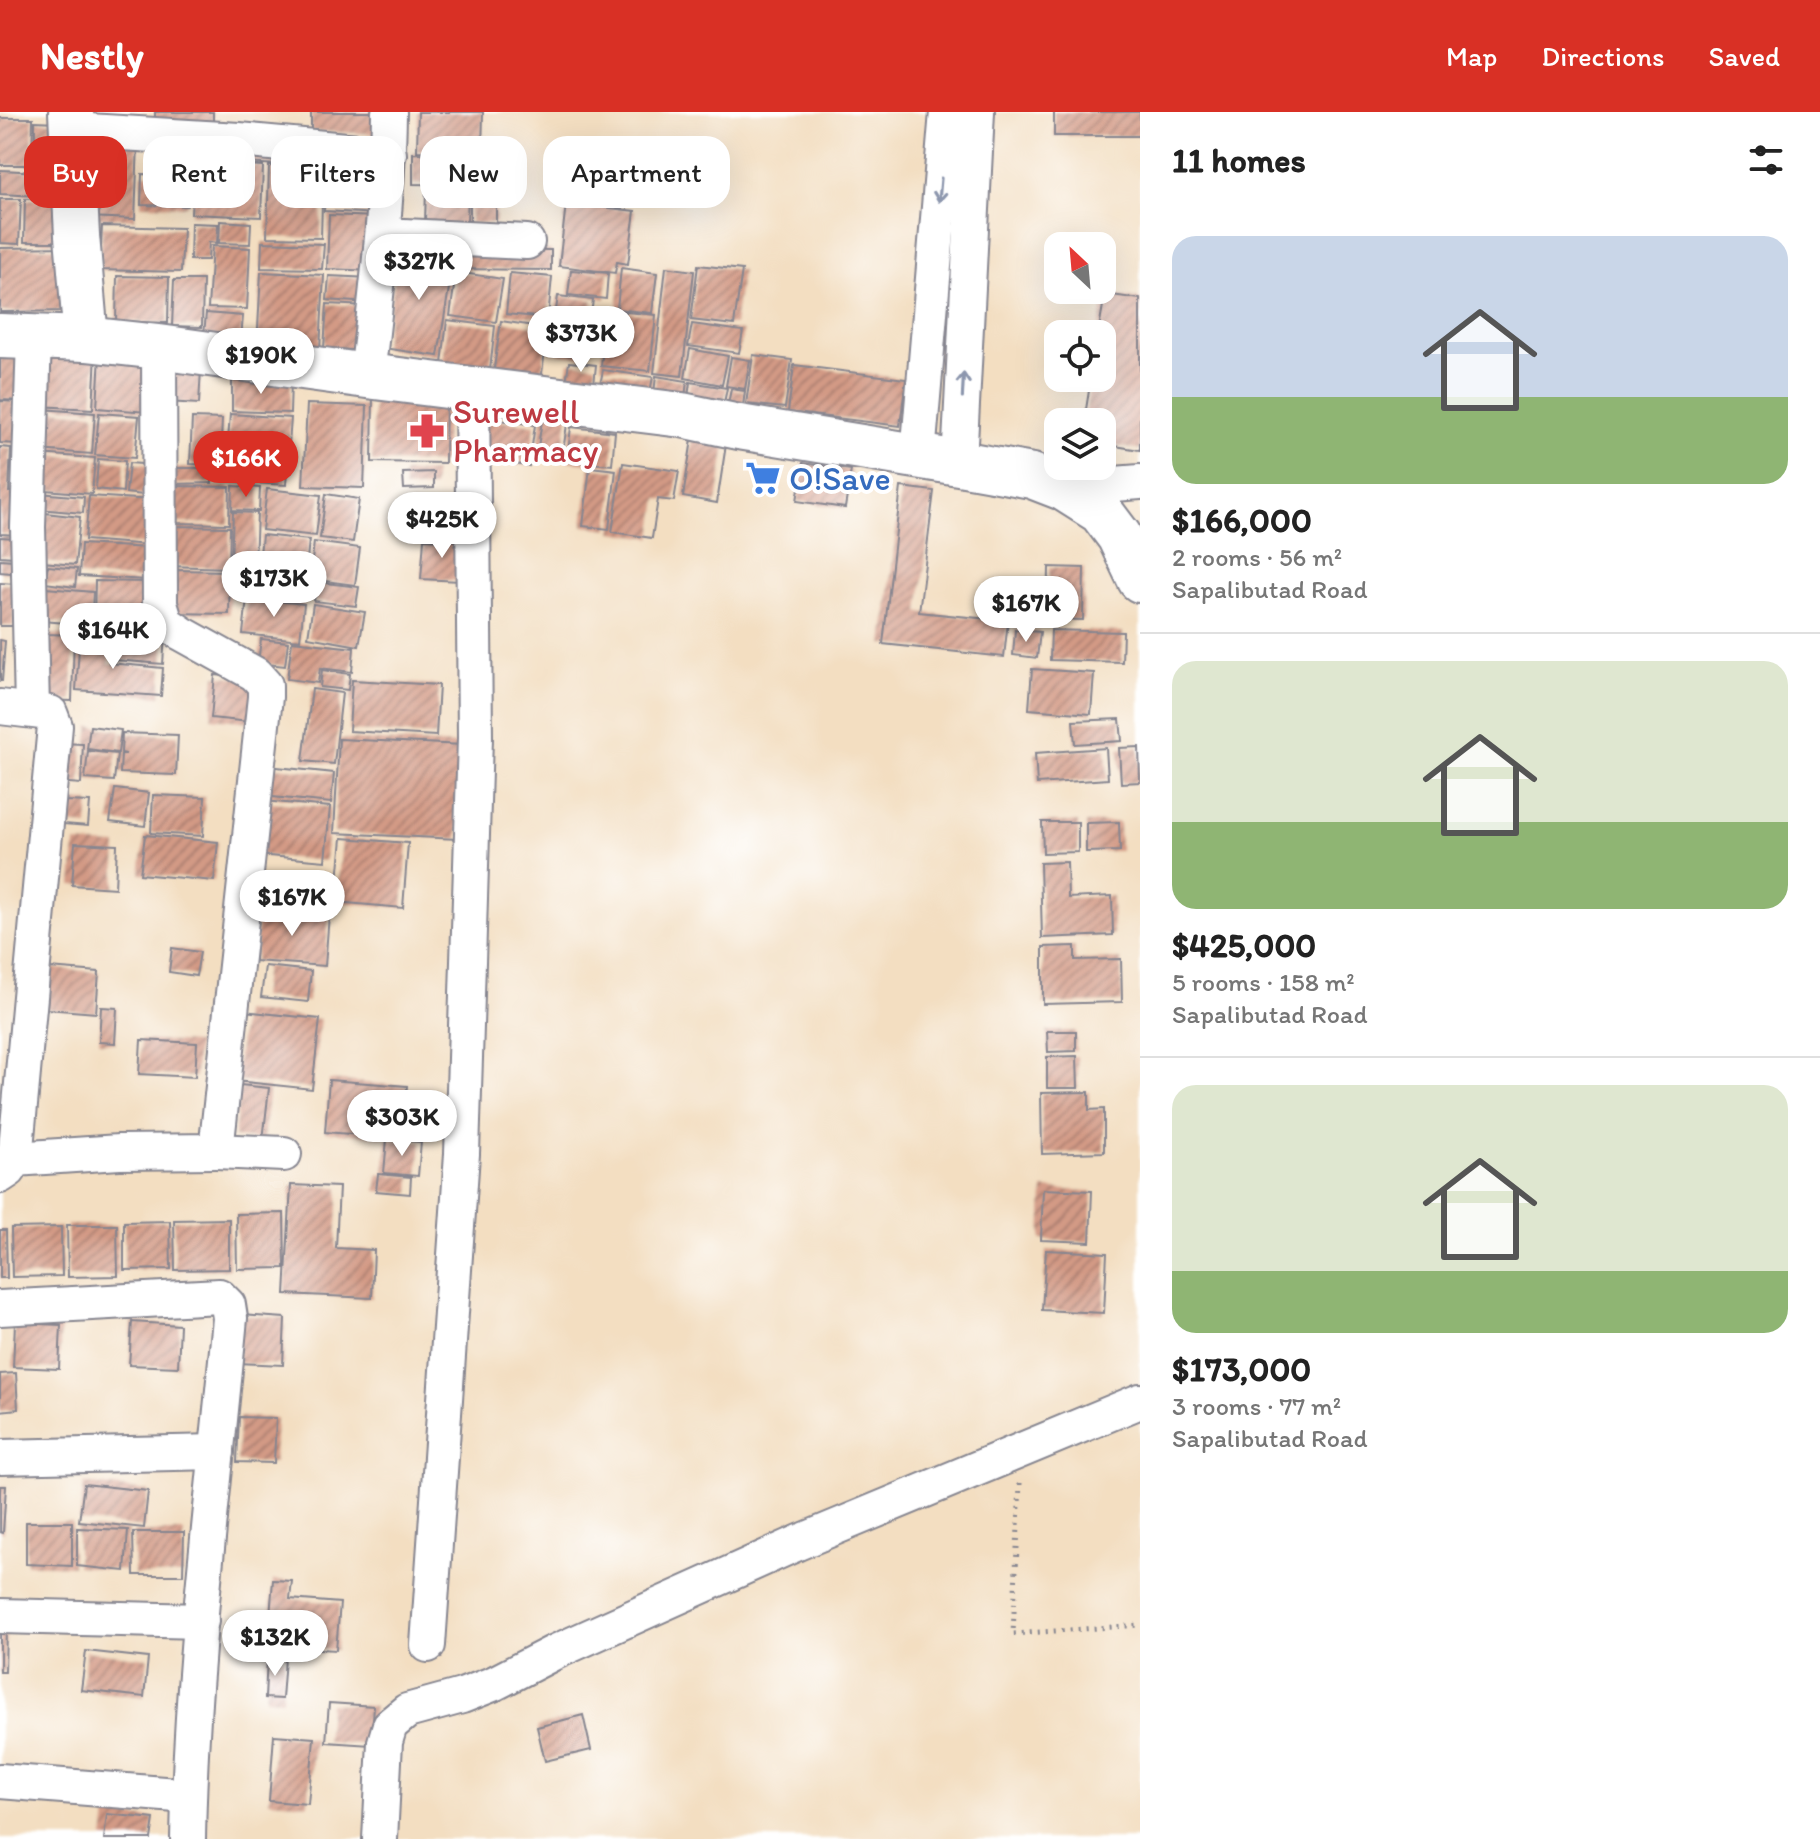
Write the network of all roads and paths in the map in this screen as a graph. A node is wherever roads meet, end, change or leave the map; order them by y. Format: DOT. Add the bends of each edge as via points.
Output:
graph roads {
  1 [pos="389,112"];
  2 [pos="947,112"];
  3 [pos="977,112"];
  4 [pos="71,121"];
  5 [pos="239,126"];
  6 [pos="293,136"];
  7 [pos="389,136"];
  8 [pos="385,208"];
  9 [pos="383,235"];
  10 [pos="527,242"];
  11 [pos="17,337"];
  12 [pos="86,339"];
  13 [pos="159,347"];
  14 [pos="367,376"];
  15 [pos="472,388"];
  16 [pos="939,459"];
  17 [pos="1140,482"];
  18 [pos="1063,488"];
  19 [pos="1140,580"];
  20 [pos="16,708"];
  21 [pos="216,1151"];
  22 [pos="284,1154"];
  23 [pos="8,1167"];
  24 [pos="0,1308"];
  25 [pos="1140,1401"];
  26 [pos="1021,1450"];
  27 [pos="217,1452"];
  28 [pos="0,1457"];
  29 [pos="0,1616"];
  30 [pos="201,1621"];
  31 [pos="1140,1625"];
  32 [pos="428,1645"];
  33 [pos="0,1781"];
  34 [pos="189,1796"];
  35 [pos="188,1839"];
  36 [pos="380,1839"];
  1 -- 7 [label="street"];
  2 -- 16 [label="street, one-way"];
  16 -- 3 [label="street, one-way"];
  4 -- 5 [label="street"];
  4 -- 12 [label="street"];
  5 -- 6 [label="street"];
  8 -- 9 [label="street"];
  9 -- 10 [label="street"];
  9 -- 14 [label="street"];
  11 -- 12 [label="street"];
  11 -- 20 [label="street" via="28,527"];
  12 -- 13 [label="street"];
  13 -- 14 [label="street"];
  13 -- 21 [label="street" via="160,604 166,623 255,674 265,685"];
  14 -- 15 [label="street"];
  15 -- 16 [label="street" via="682,415"];
  15 -- 32 [label="street" via="475,738 462,1154"];
  16 -- 18 [label="street" via="1032,476"];
  17 -- 18 [label="street"];
  18 -- 19 [label="street" via="1101,512"];
  20 -- 23 [label="street" via="50,713 55,726"];
  21 -- 22 [label="street"];
  21 -- 23 [label="street" via="119,1152"];
  24 -- 27 [label="street" via="219,1296 228,1305 230,1318"];
  25 -- 26 [label="street"];
  26 -- 31 [label="path" via="1013,1634"];
  26 -- 36 [label="street" via="800,1542 495,1683 407,1711 390,1725 385,1742"];
  27 -- 28 [label="street"];
  27 -- 30 [label="street"];
  29 -- 30 [label="street"];
  30 -- 34 [label="street"];
  33 -- 34 [label="street"];
  34 -- 35 [label="street"];
}
